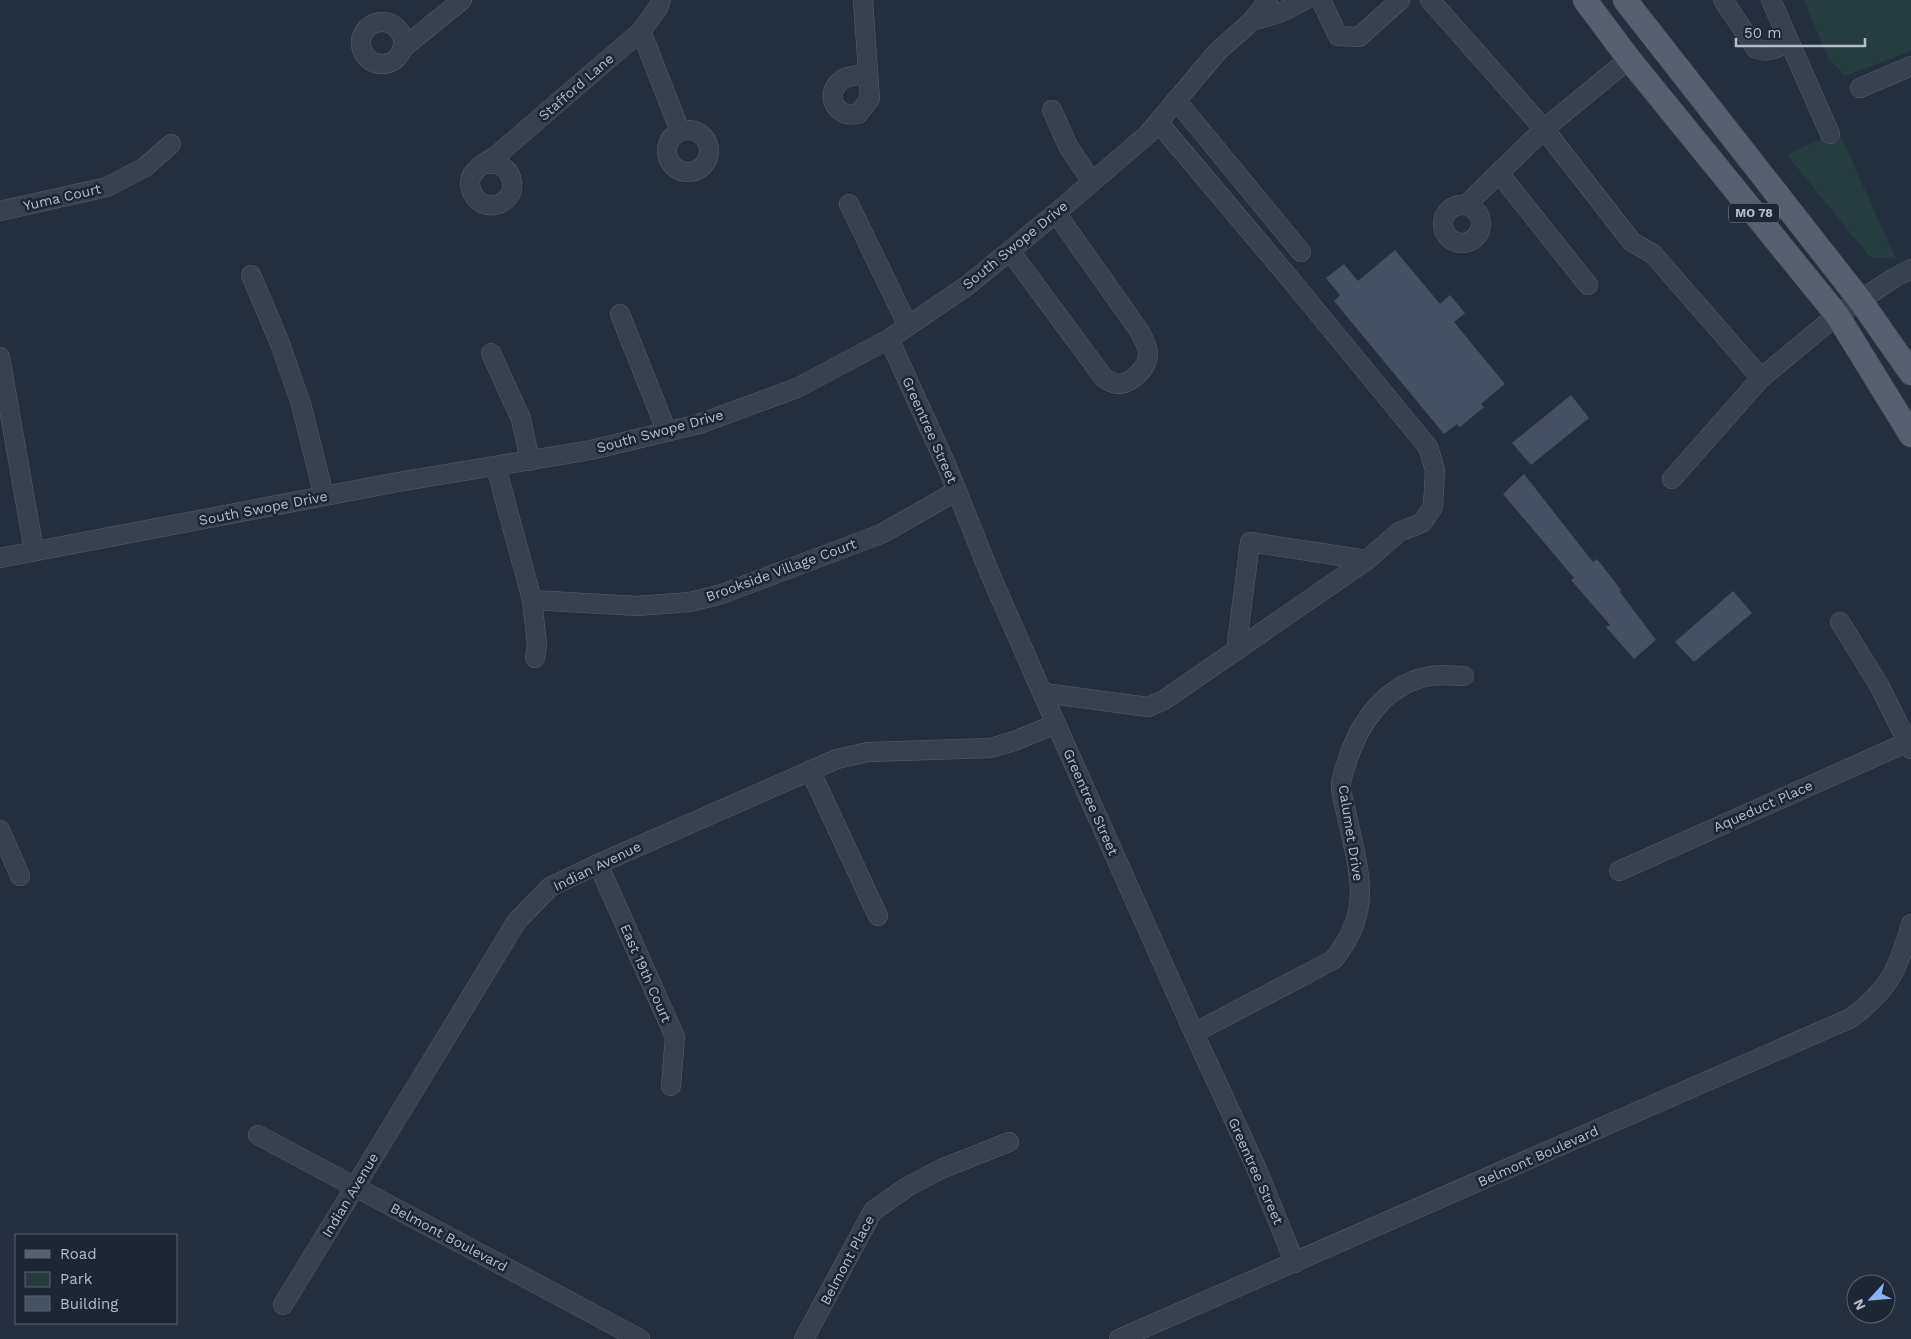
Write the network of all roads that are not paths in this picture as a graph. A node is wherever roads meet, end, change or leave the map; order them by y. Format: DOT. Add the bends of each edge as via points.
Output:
graph roads {
  1 [pos="462,0"];
  2 [pos="661,0"];
  3 [pos="863,0"];
  4 [pos="1268,0"];
  5 [pos="1305,0"];
  6 [pos="1321,0"];
  7 [pos="1400,0"];
  8 [pos="1430,0"];
  9 [pos="1585,0"];
  10 [pos="1625,0"];
  11 [pos="1723,0"];
  12 [pos="1771,0"];
  13 [pos="1252,21"];
  14 [pos="641,31"];
  15 [pos="1789,41"];
  16 [pos="403,48"];
  17 [pos="1629,59"];
  18 [pos="1911,66"];
  19 [pos="868,74"];
  20 [pos="1860,88"];
  21 [pos="1176,100"];
  22 [pos="1052,110"];
  23 [pos="1158,122"];
  24 [pos="1544,129"];
  25 [pos="680,131"];
  26 [pos="1830,134"];
  27 [pos="171,144"];
  28 [pos="482,165"];
  29 [pos="1499,173"];
  30 [pos="1092,182"];
  31 [pos="849,204"];
  32 [pos="1466,205"];
  33 [pos="0,211"];
  34 [pos="1056,213"];
  35 [pos="1010,251"];
  36 [pos="1301,252"];
  37 [pos="1911,269"];
  38 [pos="251,275"];
  39 [pos="1588,285"];
  40 [pos="1860,300"];
  41 [pos="620,314"];
  42 [pos="1837,315"];
  43 [pos="908,326"];
  44 [pos="889,340"];
  45 [pos="491,353"];
  46 [pos="0,357"];
  47 [pos="1911,374"];
  48 [pos="1761,378"];
  49 [pos="667,432"];
  50 [pos="1911,434"];
  51 [pos="530,461"];
  52 [pos="496,466"];
  53 [pos="1672,479"];
  54 [pos="957,491"];
  55 [pos="324,496"];
  56 [pos="34,551"];
  57 [pos="0,558"];
  58 [pos="1367,560"];
  59 [pos="532,600"];
  60 [pos="1840,622"];
  61 [pos="1236,651"];
  62 [pos="536,658"];
  63 [pos="1464,676"];
  64 [pos="1044,693"];
  65 [pos="1056,724"];
  66 [pos="1909,745"];
  67 [pos="810,770"];
  68 [pos="0,830"];
  69 [pos="598,864"];
  70 [pos="1619,870"];
  71 [pos="20,876"];
  72 [pos="878,916"];
  73 [pos="1911,924"];
  74 [pos="1194,1033"];
  75 [pos="671,1086"];
  76 [pos="258,1134"];
  77 [pos="1009,1142"];
  78 [pos="355,1187"];
  79 [pos="1295,1263"];
  80 [pos="283,1305"];
  81 [pos="640,1339"];
  82 [pos="804,1339"];
  83 [pos="1119,1339"];
  1 -- 16 [label="street"];
  2 -- 14 [label="street, Stafford Lane"];
  3 -- 19 [label="street"];
  4 -- 13 [label="street, South Swope Drive"];
  5 -- 13 [label="street, South Swope Drive" via="1282,12"];
  6 -- 7 [label="street" via="1338,36 1359,37"];
  8 -- 24 [label="street"];
  9 -- 17 [label="main road, MO 78"];
  10 -- 40 [label="main road, MO 78"];
  11 -- 15 [label="street" via="1756,49 1766,52"];
  12 -- 15 [label="street"];
  13 -- 21 [label="street, South Swope Drive" via="1218,51"];
  14 -- 25 [label="street"];
  14 -- 28 [label="street, Stafford Lane"];
  15 -- 26 [label="street"];
  17 -- 24 [label="street"];
  17 -- 42 [label="main road, MO 78"];
  18 -- 20 [label="street"];
  21 -- 23 [label="street, South Swope Drive"];
  21 -- 36 [label="street"];
  22 -- 30 [label="street" via="1068,146"];
  23 -- 30 [label="street, South Swope Drive"];
  23 -- 58 [label="street" via="1428,447 1435,470 1433,507 1422,523 1399,532"];
  24 -- 29 [label="street"];
  24 -- 48 [label="street" via="1632,242 1653,254"];
  27 -- 33 [label="street, Yuma Court" via="146,167 108,187"];
  29 -- 32 [label="street"];
  29 -- 39 [label="street"];
  30 -- 34 [label="street, South Swope Drive"];
  31 -- 43 [label="street"];
  34 -- 35 [label="street, South Swope Drive"];
  34 -- 35 [label="street" via="1146,344 1146,363 1134,378 1119,384 1104,378"];
  35 -- 43 [label="street, South Swope Drive" via="968,285"];
  37 -- 40 [label="street"];
  38 -- 55 [label="street" via="301,404"];
  40 -- 42 [label="street"];
  40 -- 47 [label="main road, MO 78"];
  41 -- 49 [label="street"];
  42 -- 48 [label="street"];
  42 -- 50 [label="main road, MO 78"];
  43 -- 44 [label="street, South Swope Drive"];
  44 -- 49 [label="street, South Swope Drive" via="797,388 699,424"];
  44 -- 54 [label="street, Greentree Street"];
  45 -- 51 [label="street" via="520,420"];
  46 -- 56 [label="street"];
  48 -- 53 [label="street"];
  49 -- 51 [label="street, South Swope Drive"];
  51 -- 52 [label="street, South Swope Drive"];
  52 -- 55 [label="street, South Swope Drive"];
  52 -- 59 [label="street"];
  54 -- 59 [label="street, Brookside Village Court" via="881,534 722,594 690,602 637,606"];
  54 -- 64 [label="street, Greentree Street" via="990,574"];
  55 -- 56 [label="street, South Swope Drive"];
  56 -- 57 [label="street, South Swope Drive"];
  58 -- 61 [label="street"];
  58 -- 61 [label="street" via="1250,542"];
  59 -- 62 [label="street"];
  60 -- 66 [label="street" via="1880,685"];
  61 -- 64 [label="street" via="1164,700 1148,707"];
  63 -- 74 [label="street, Calumet Drive" via="1430,676 1398,687 1370,713 1352,745 1341,784 1360,876 1361,900 1356,925 1344,947 1333,960"];
  64 -- 65 [label="street, Greentree Street"];
  65 -- 67 [label="street, Indian Avenue" via="990,748 868,752 837,759"];
  65 -- 74 [label="street, Greentree Street"];
  66 -- 70 [label="street, Aqueduct Place"];
  67 -- 69 [label="street, Indian Avenue"];
  67 -- 72 [label="street"];
  68 -- 71 [label="street"];
  69 -- 75 [label="street, East 19th Court" via="675,1037"];
  69 -- 78 [label="street, Indian Avenue" via="550,887 517,921"];
  73 -- 79 [label="street, Belmont Boulevard" via="1891,979 1871,1004 1851,1018"];
  74 -- 79 [label="street, Greentree Street" via="1255,1165"];
  76 -- 78 [label="street, Belmont Boulevard"];
  77 -- 82 [label="street, Belmont Place" via="941,1169 907,1187 874,1211"];
  78 -- 80 [label="street, Indian Avenue"];
  78 -- 81 [label="street, Belmont Boulevard"];
  79 -- 83 [label="street, Belmont Boulevard"];
}
